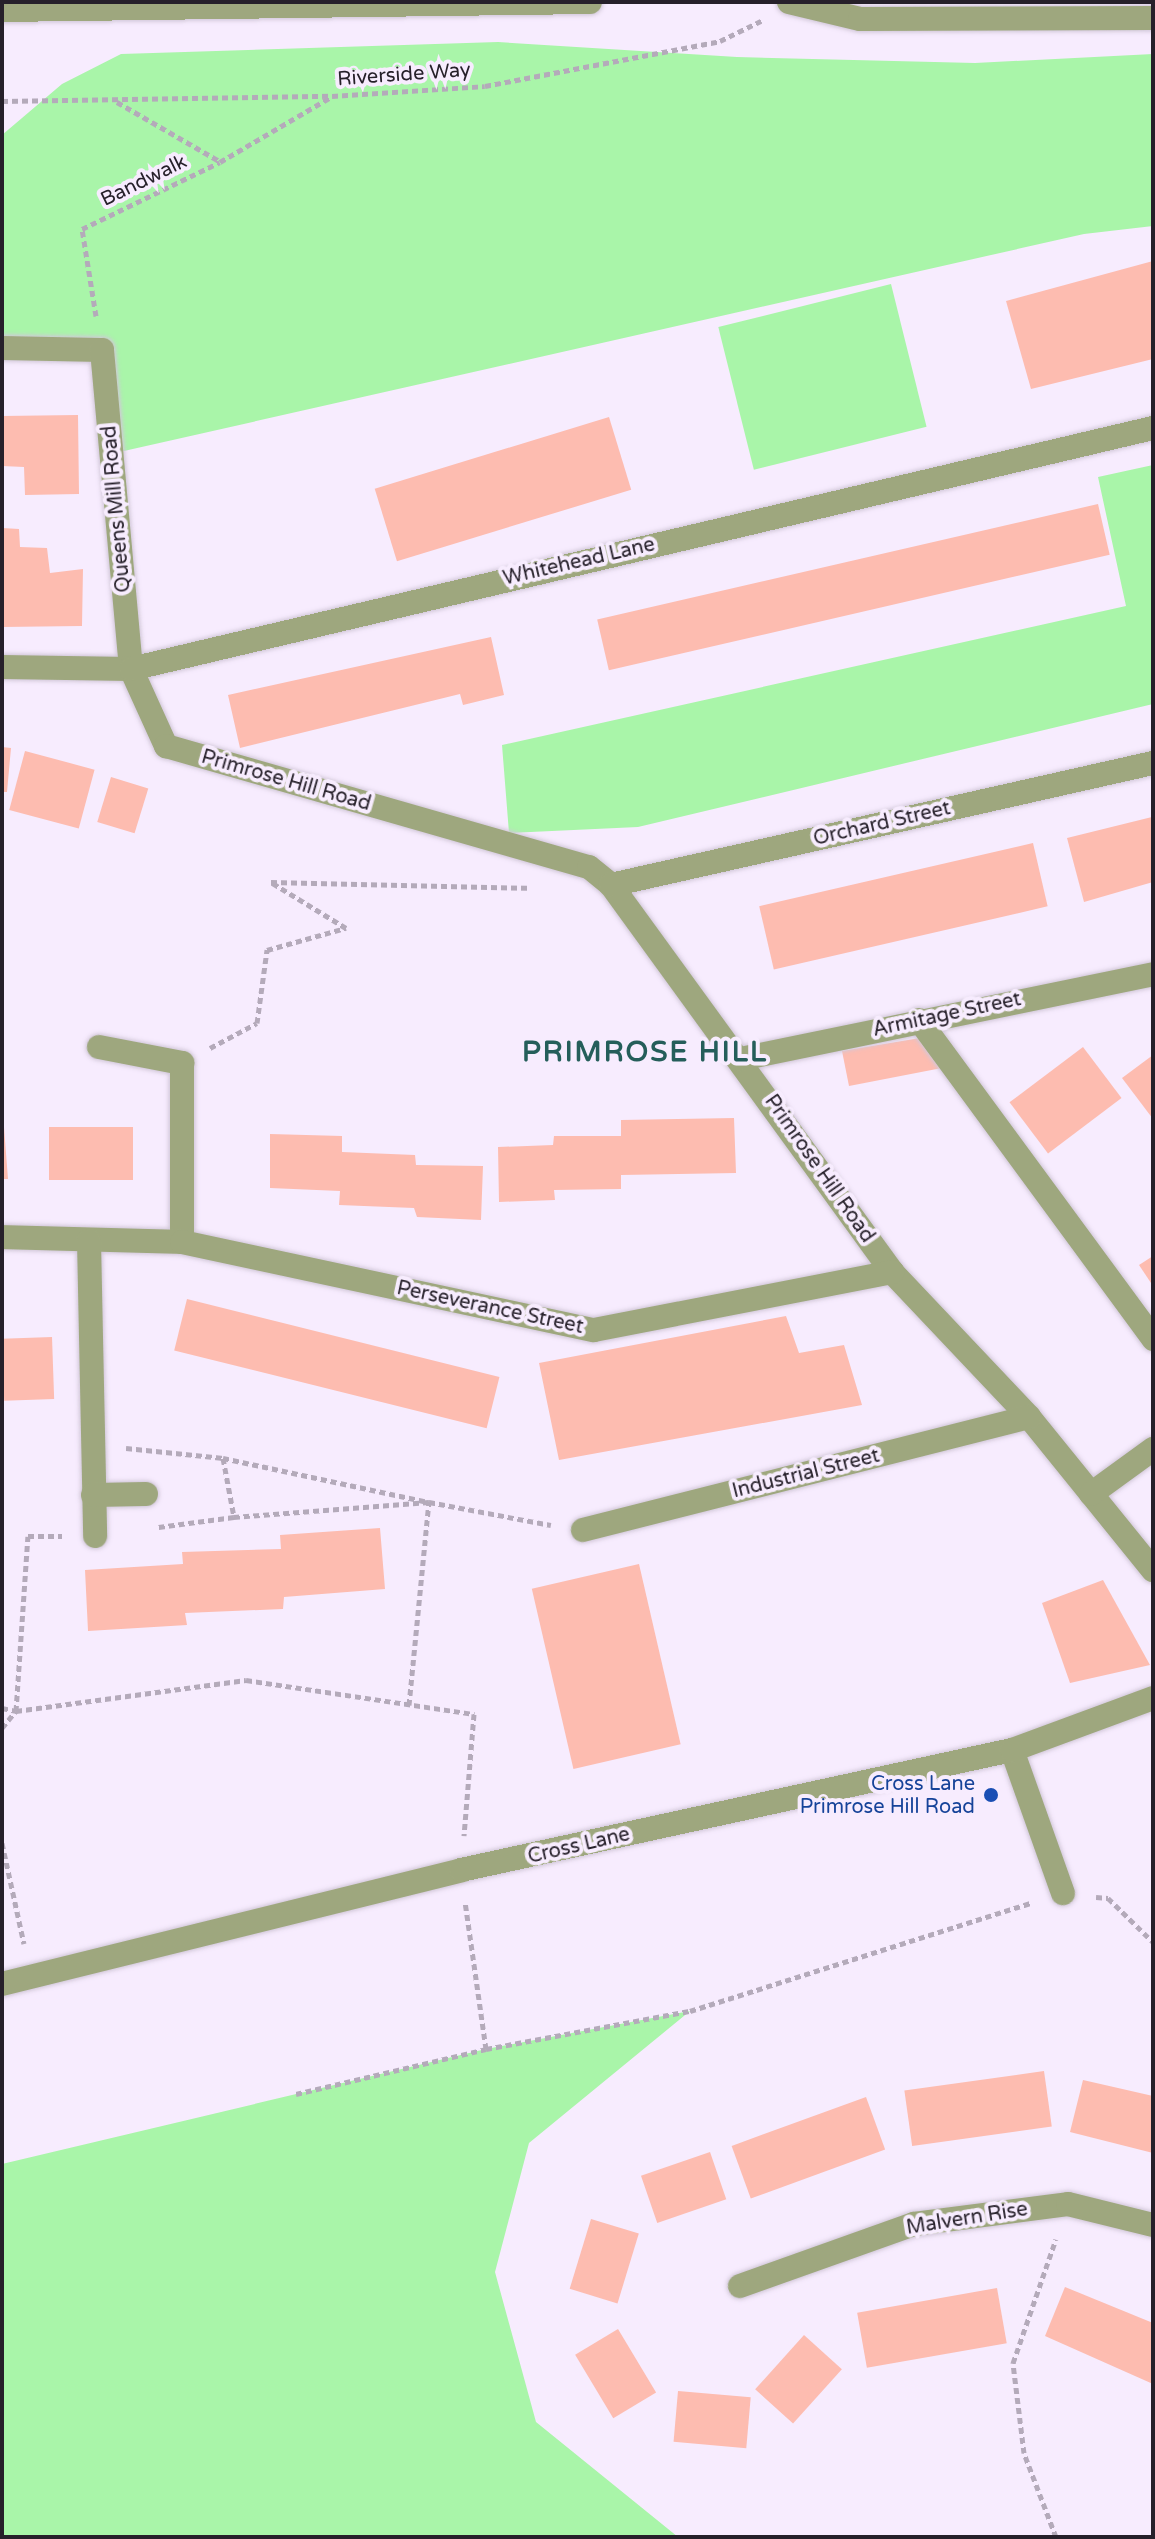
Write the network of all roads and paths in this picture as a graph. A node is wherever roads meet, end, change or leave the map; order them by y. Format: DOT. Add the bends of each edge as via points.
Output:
graph roads {
  1 [pos="590,2"];
  2 [pos="792,4"];
  3 [pos="2,10"];
  4 [pos="1153,18"];
  5 [pos="332,96"];
  6 [pos="2,101"];
  7 [pos="115,101"];
  8 [pos="220,162"];
  9 [pos="2,348"];
  10 [pos="102,350"];
  11 [pos="1153,428"];
  12 [pos="2,667"];
  13 [pos="131,669"];
  14 [pos="1153,763"];
  15 [pos="589,867"];
  16 [pos="611,885"];
  17 [pos="1153,974"];
  18 [pos="919,1020"];
  19 [pos="99,1047"];
  20 [pos="740,1059"];
  21 [pos="182,1063"];
  22 [pos="2,1237"];
  23 [pos="89,1241"];
  24 [pos="182,1242"];
  25 [pos="892,1272"];
  26 [pos="1153,1339"];
  27 [pos="1029,1417"];
  28 [pos="1153,1449"];
  29 [pos="223,1458"];
  30 [pos="146,1494"];
  31 [pos="1091,1494"];
  32 [pos="93,1495"];
  33 [pos="429,1502"];
  34 [pos="234,1517"];
  35 [pos="583,1530"];
  36 [pos="95,1536"];
  37 [pos="1153,1570"];
  38 [pos="1153,1698"];
  39 [pos="409,1705"];
  40 [pos="2,1708"];
  41 [pos="16,1711"];
  42 [pos="2,1728"];
  43 [pos="1012,1750"];
  44 [pos="2,1843"];
  45 [pos="461,1870"];
  46 [pos="1063,1893"];
  47 [pos="1153,1942"];
  48 [pos="30,1977"];
  49 [pos="2,1984"];
  50 [pos="486,2049"];
  51 [pos="296,2094"];
  52 [pos="1068,2204"];
  53 [pos="1153,2225"];
  54 [pos="740,2286"];
  55 [pos="1056,2537"];
  1 -- 3 [label="street"];
  2 -- 4 [label="street" via="860,19"];
  2 -- 5 [label="path, Riverside Way" via="720,41 485,86"];
  5 -- 7 [label="path, Riverside Way"];
  5 -- 8 [label="path, Bandwalk"];
  6 -- 7 [label="path, Riverside Way"];
  7 -- 8 [label="path"];
  8 -- 10 [label="path, Bandwalk" via="82,229"];
  9 -- 10 [label="street"];
  10 -- 13 [label="street, Queens Mill Road"];
  11 -- 13 [label="street, Whitehead Lane"];
  12 -- 13 [label="street, Whitehead Lane"];
  13 -- 15 [label="street, Primrose Hill Road" via="166,746"];
  14 -- 16 [label="street, Orchard Street"];
  15 -- 16 [label="street, Primrose Hill Road"];
  15 -- 21 [label="path" via="527,889 271,882 346,928 267,950 257,1023"];
  16 -- 20 [label="street, Primrose Hill Road"];
  17 -- 18 [label="street, Armitage Street"];
  18 -- 20 [label="street, Armitage Street"];
  18 -- 26 [label="street"];
  19 -- 21 [label="street"];
  20 -- 25 [label="street, Primrose Hill Road"];
  21 -- 24 [label="street"];
  22 -- 23 [label="street, Perseverance Street"];
  23 -- 24 [label="street, Perseverance Street"];
  23 -- 32 [label="street"];
  24 -- 25 [label="street, Perseverance Street" via="594,1330"];
  25 -- 27 [label="street, Primrose Hill Road"];
  27 -- 31 [label="street, Primrose Hill Road"];
  27 -- 35 [label="street, Industrial Street"];
  28 -- 31 [label="street"];
  29 -- 33 [label="path"];
  30 -- 32 [label="street"];
  31 -- 37 [label="street, Primrose Hill Road"];
  32 -- 36 [label="street"];
  33 -- 34 [label="path"];
  33 -- 35 [label="path"];
  33 -- 39 [label="path"];
  38 -- 43 [label="street, Cross Lane"];
  39 -- 41 [label="path" via="246,1680"];
  39 -- 45 [label="path" via="474,1714"];
  40 -- 41 [label="path"];
  41 -- 42 [label="path"];
  43 -- 45 [label="street, Cross Lane"];
  43 -- 46 [label="street"];
  44 -- 48 [label="path"];
  45 -- 48 [label="street, Cross Lane"];
  45 -- 50 [label="path"];
  46 -- 47 [label="path" via="1108,1898"];
  46 -- 50 [label="path" via="690,2011"];
  48 -- 49 [label="street, Cross Lane"];
  50 -- 51 [label="path"];
  52 -- 53 [label="street, Malvern Rise"];
  52 -- 54 [label="street, Malvern Rise" via="914,2224"];
  52 -- 55 [label="path" via="1013,2363 1024,2453"];
}
